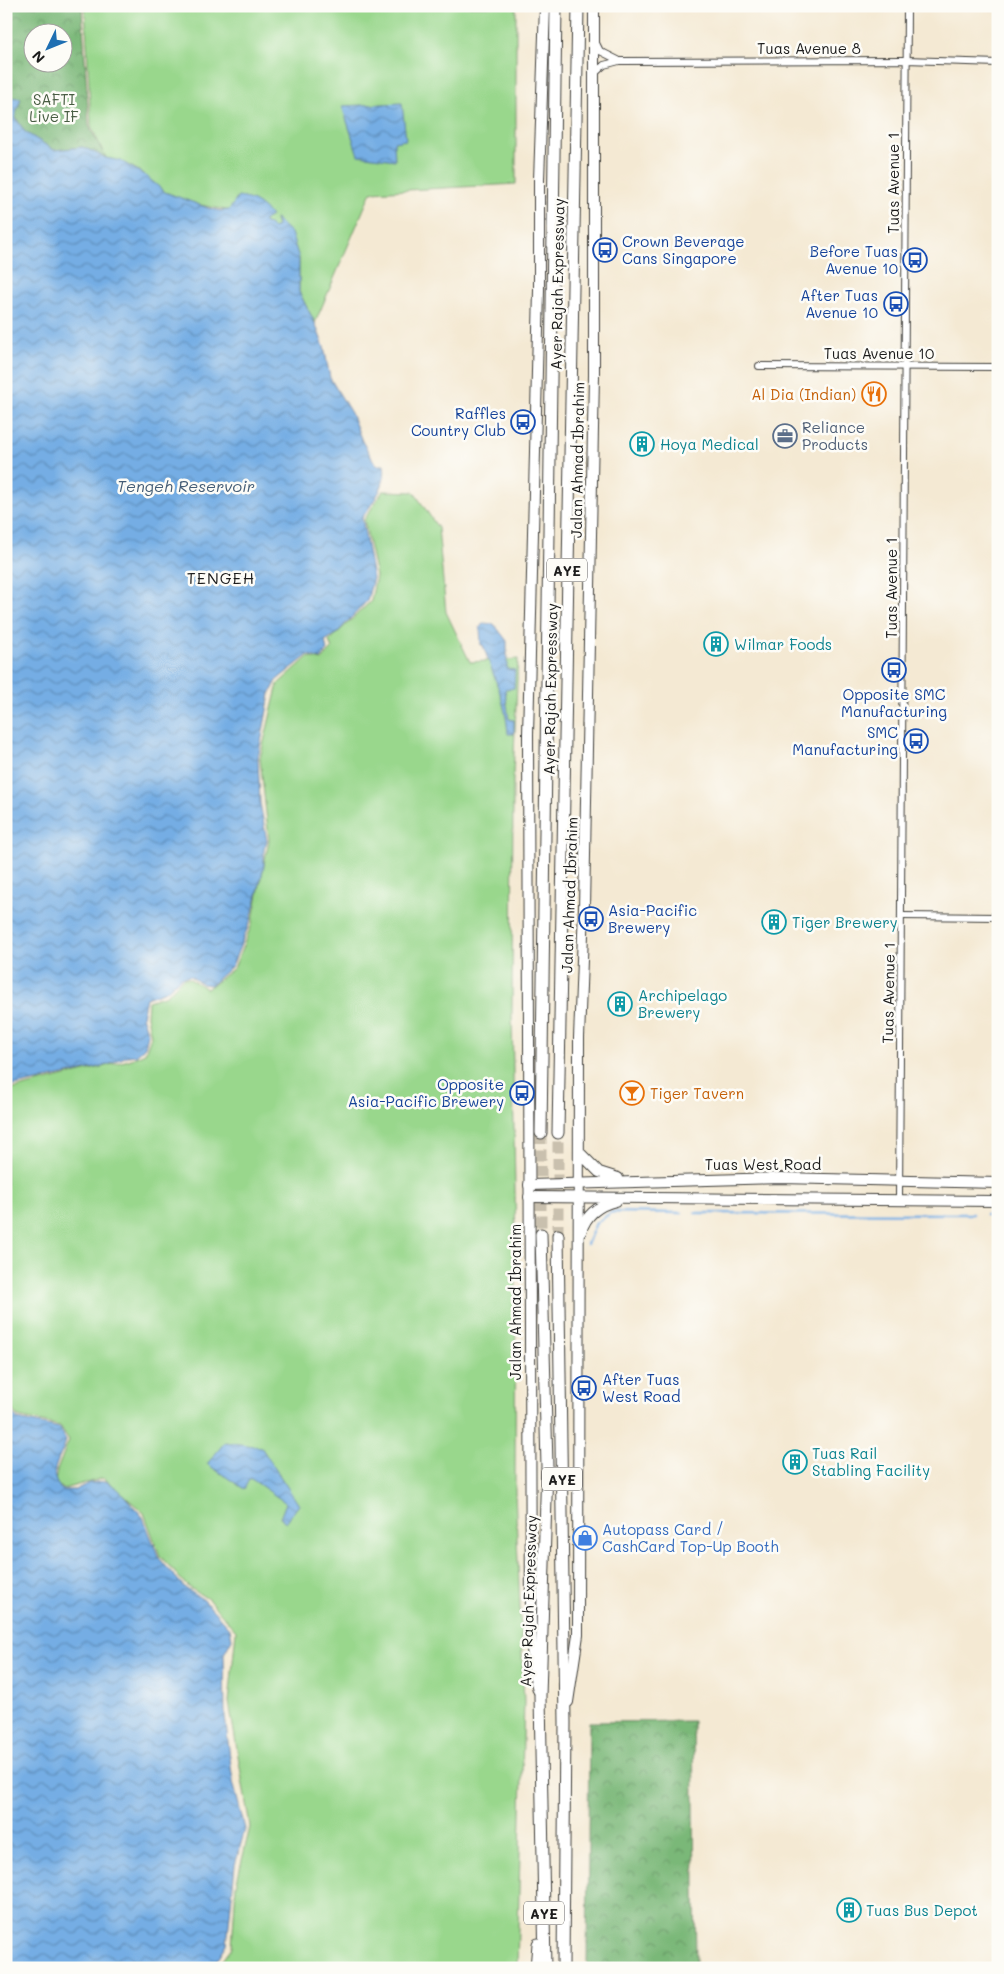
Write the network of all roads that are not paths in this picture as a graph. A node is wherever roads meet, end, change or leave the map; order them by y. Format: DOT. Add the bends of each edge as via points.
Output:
graph roads {
  1 [pos="545,6"];
  2 [pos="556,6"];
  3 [pos="578,6"];
  4 [pos="594,6"];
  5 [pos="907,6"];
  6 [pos="595,40"];
  7 [pos="906,60"];
  8 [pos="619,61"];
  9 [pos="998,63"];
  10 [pos="594,75"];
  11 [pos="759,366"];
  12 [pos="905,366"];
  13 [pos="998,367"];
  14 [pos="902,916"];
  15 [pos="998,917"];
  16 [pos="541,1133"];
  17 [pos="558,1133"];
  18 [pos="578,1152"];
  19 [pos="633,1180"];
  20 [pos="898,1182"];
  21 [pos="998,1183"];
  22 [pos="579,1184"];
  23 [pos="529,1185"];
  24 [pos="579,1196"];
  25 [pos="529,1197"];
  26 [pos="634,1197"];
  27 [pos="899,1200"];
  28 [pos="998,1201"];
  29 [pos="541,1234"];
  30 [pos="558,1235"];
  31 [pos="579,1240"];
  32 [pos="540,1696"];
  33 [pos="565,1723"];
  34 [pos="544,1858"];
  35 [pos="536,1968"];
  36 [pos="545,1968"];
  37 [pos="564,1968"];
  1 -- 23 [label="main road, Jalan Ahmad Ibrahim" via="528,735"];
  2 -- 16 [label="highway, Ayer Rajah Expressway / AYE"];
  3 -- 17 [label="highway, Ayer Rajah Expressway / AYE"];
  4 -- 6 [label="main road, Jalan Ahmad Ibrahim"];
  5 -- 7 [label="street, Tuas Avenue 1"];
  6 -- 8 [label="street" via="600,51"];
  6 -- 10 [label="main road, Jalan Ahmad Ibrahim"];
  7 -- 8 [label="street, Tuas Avenue 8"];
  7 -- 9 [label="street, Tuas Avenue 8"];
  7 -- 12 [label="street, Tuas Avenue 1"];
  8 -- 10 [label="street, Tuas Avenue 8" via="604,65"];
  10 -- 18 [label="main road, Jalan Ahmad Ibrahim" via="594,375"];
  11 -- 12 [label="street, Tuas Avenue 10"];
  12 -- 13 [label="street, Tuas Avenue 10"];
  12 -- 14 [label="street, Tuas Avenue 1"];
  14 -- 15 [label="street"];
  14 -- 20 [label="street, Tuas Avenue 1"];
  18 -- 19 [label="main road" via="605,1175"];
  18 -- 22 [label="main road, Jalan Ahmad Ibrahim"];
  19 -- 20 [label="main road, Tuas West Road" via="782,1178"];
  19 -- 22 [label="main road, Tuas West Road"];
  20 -- 21 [label="main road, Tuas West Road"];
  20 -- 27 [label="street, Tuas Avenue 1"];
  22 -- 23 [label="main road, Tuas West Road"];
  22 -- 24 [label="main road, Jalan Ahmad Ibrahim"];
  23 -- 25 [label="main road, Jalan Ahmad Ibrahim"];
  24 -- 25 [label="main road"];
  24 -- 26 [label="main road"];
  24 -- 31 [label="main road, Jalan Ahmad Ibrahim"];
  25 -- 32 [label="main road, Jalan Ahmad Ibrahim" via="531,1635 534,1674"];
  26 -- 27 [label="main road"];
  26 -- 31 [label="main road" via="610,1202 593,1212 584,1223"];
  27 -- 28 [label="main road"];
  29 -- 32 [label="highway, Ayer Rajah Expressway / AYE" via="548,1466"];
  30 -- 33 [label="highway, Ayer Rajah Expressway / AYE"];
  31 -- 33 [label="main road, Jalan Ahmad Ibrahim" via="578,1636"];
  32 -- 34 [label="highway, Ayer Rajah Expressway / AYE"];
  33 -- 37 [label="highway, Ayer Rajah Expressway / AYE"];
  34 -- 35 [label="highway"];
  34 -- 36 [label="highway, Ayer Rajah Expressway / AYE"];
}
